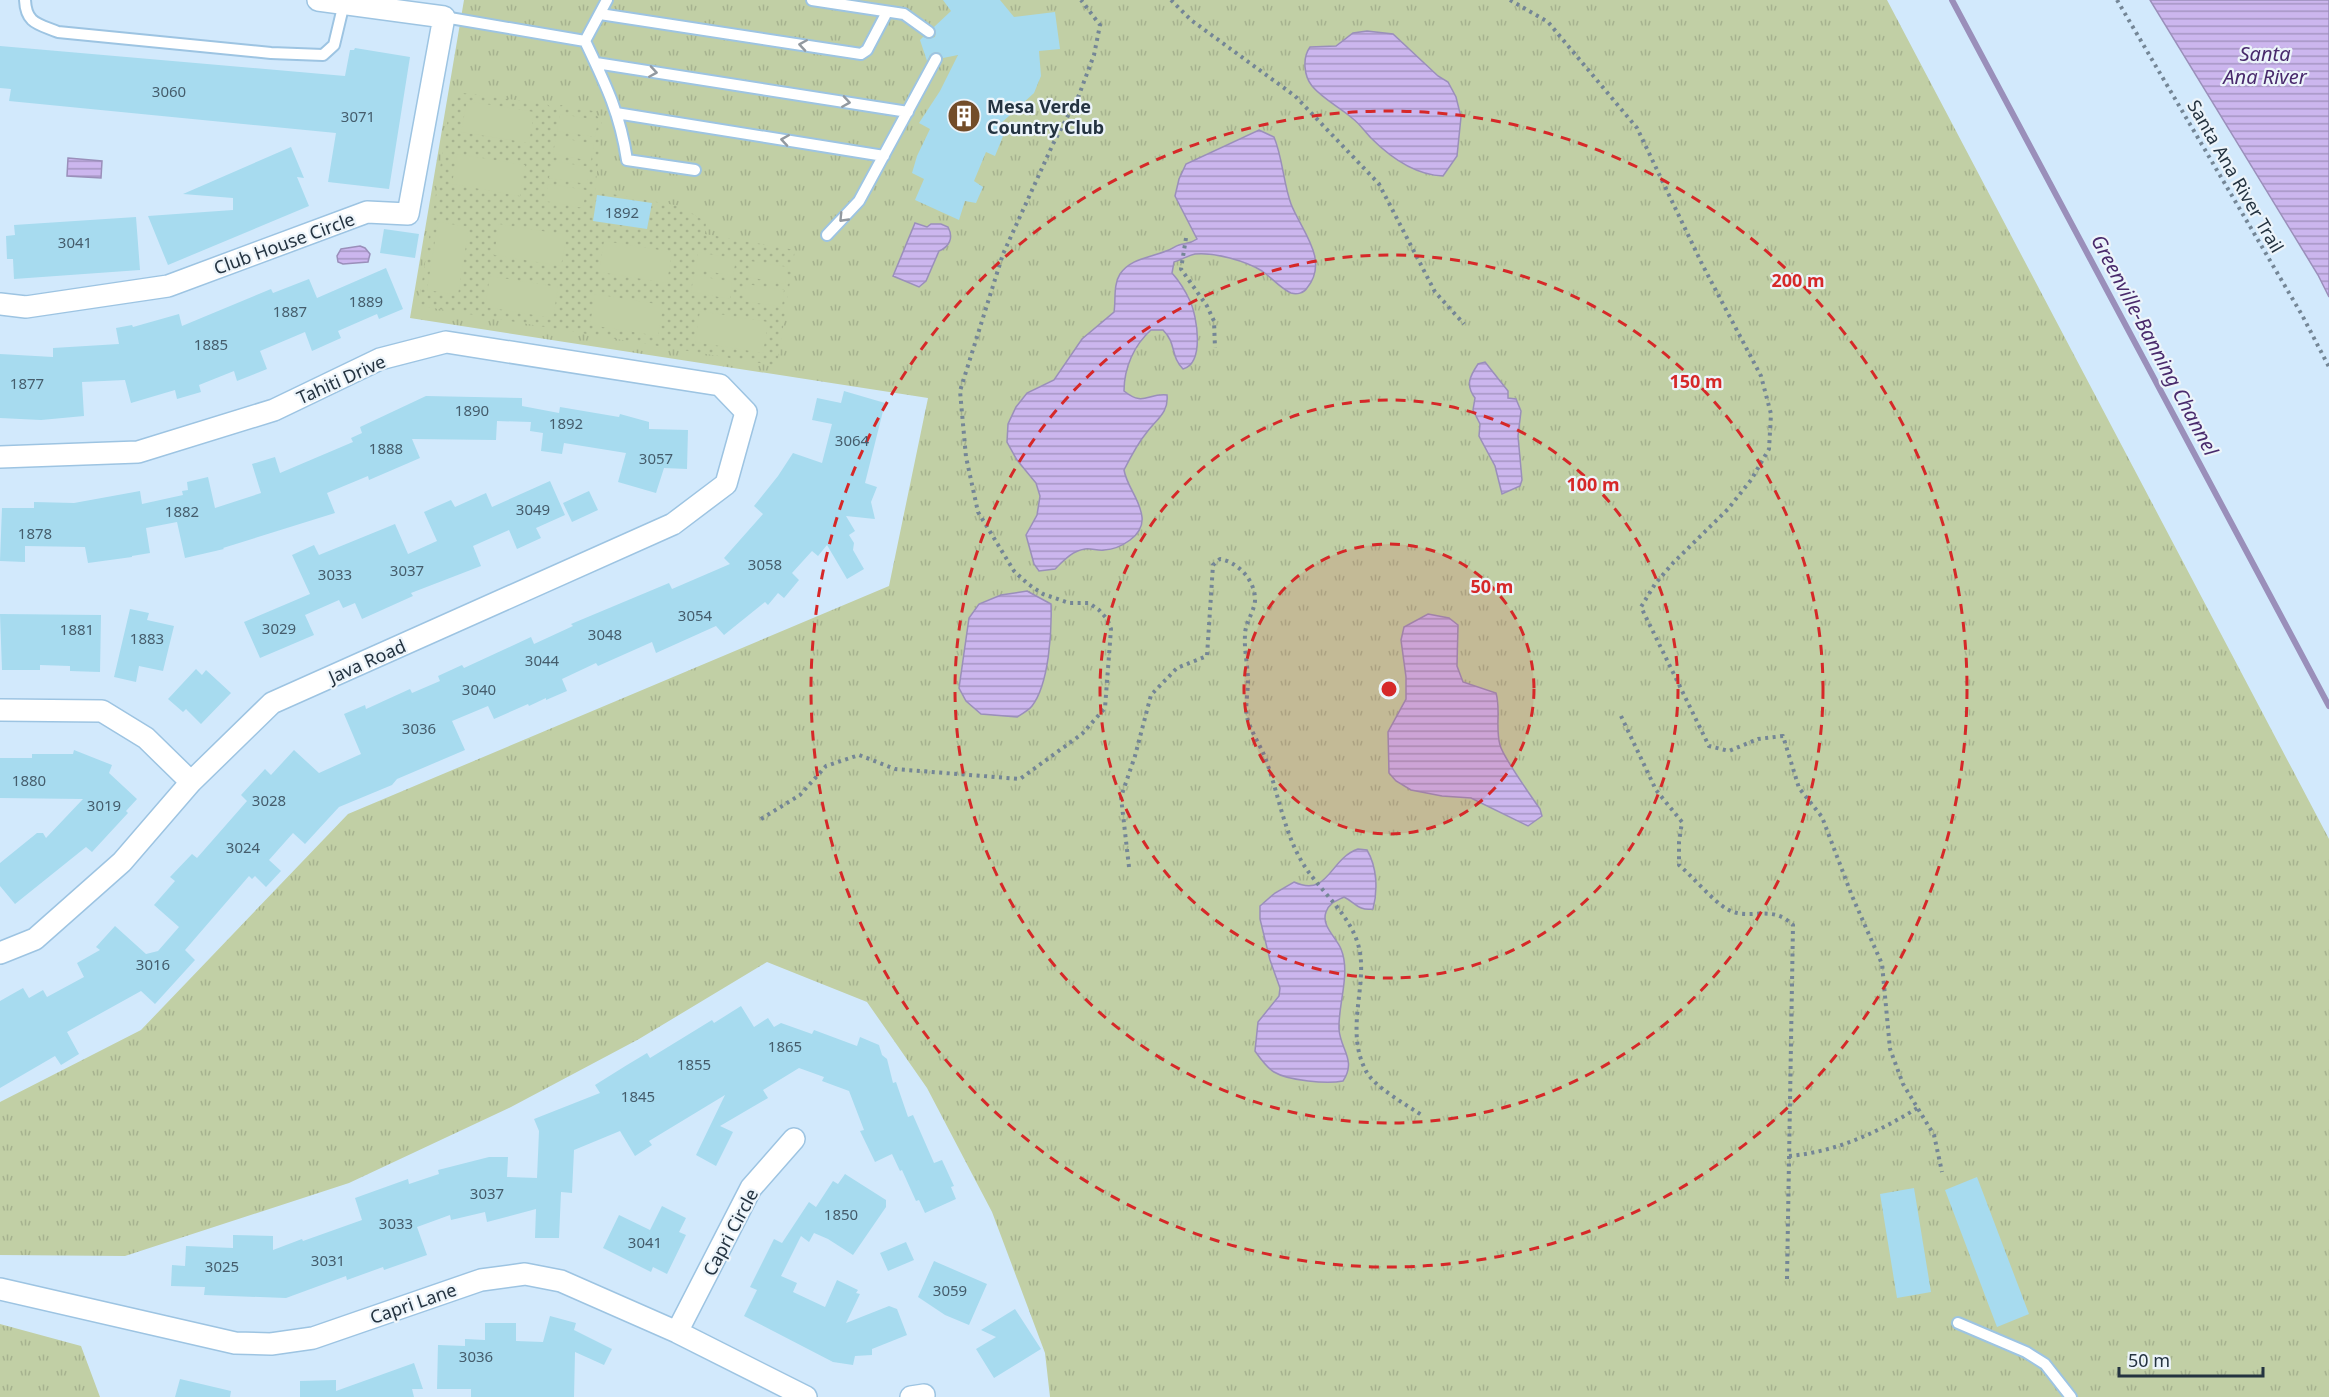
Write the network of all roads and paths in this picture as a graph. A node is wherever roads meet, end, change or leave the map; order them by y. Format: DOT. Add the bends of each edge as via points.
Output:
graph roads {
  1 [pos="25,0"];
  2 [pos="318,0"];
  3 [pos="607,0"];
  4 [pos="812,0"];
  5 [pos="1081,0"];
  6 [pos="1171,0"];
  7 [pos="1510,0"];
  8 [pos="2117,0"];
  9 [pos="344,1"];
  10 [pos="887,12"];
  11 [pos="600,14"];
  12 [pos="444,17"];
  13 [pos="929,32"];
  14 [pos="585,41"];
  15 [pos="936,59"];
  16 [pos="596,63"];
  17 [pos="616,112"];
  18 [pos="908,112"];
  19 [pos="884,156"];
  20 [pos="695,170"];
  21 [pos="827,235"];
  22 [pos="1186,238"];
  23 [pos="0,304"];
  24 [pos="1464,324"];
  25 [pos="1215,348"];
  26 [pos="2329,367"];
  27 [pos="746,412"];
  28 [pos="0,457"];
  29 [pos="0,710"];
  30 [pos="1621,716"];
  31 [pos="191,782"];
  32 [pos="761,819"];
  33 [pos="1129,867"];
  34 [pos="0,953"];
  35 [pos="1919,1107"];
  36 [pos="1423,1116"];
  37 [pos="794,1139"];
  38 [pos="1790,1156"];
  39 [pos="1942,1172"];
  40 [pos="1787,1279"];
  41 [pos="0,1289"];
  42 [pos="1958,1323"];
  43 [pos="677,1332"];
  44 [pos="806,1397"];
  45 [pos="2071,1397"];
  1 -- 9 [label="lane" via="25,12 33,22 58,32 323,55 334,45"];
  2 -- 9 [label="street"];
  3 -- 11 [label="lane"];
  4 -- 10 [label="lane"];
  5 -- 32 [label="path" via="1100,25 1094,55 1003,254 960,391 966,457 978,512 1014,571 1043,594 1069,603 1089,603 1103,614 1111,628 1106,708 1082,734 1020,779 895,769 859,755 826,766 800,795"];
  6 -- 24 [label="path" via="1191,20 1295,96 1378,184 1435,292"];
  7 -- 35 [label="path" via="1548,22 1636,128 1761,376 1771,414 1769,449 1728,509 1667,570 1641,607 1709,746 1728,751 1758,739 1783,736 1799,788 1822,818 1882,964 1890,1048 1903,1084"];
  8 -- 26 [label="path, Santa Ana River Trail"];
  9 -- 12 [label="street"];
  10 -- 11 [label="lane, one-way" via="861,54"];
  10 -- 13 [label="lane" via="904,14"];
  11 -- 14 [label="lane"];
  12 -- 14 [label="lane"];
  12 -- 23 [label="street, Club House Circle" via="408,214 368,212 168,286 26,307"];
  14 -- 16 [label="lane"];
  15 -- 18 [label="lane"];
  16 -- 17 [label="lane"];
  16 -- 18 [label="lane, one-way"];
  19 -- 17 [label="lane, one-way"];
  17 -- 20 [label="lane" via="627,159"];
  18 -- 19 [label="lane"];
  19 -- 21 [label="lane, one-way" via="859,201"];
  22 -- 25 [label="path" via="1181,269 1214,321"];
  27 -- 28 [label="street, Tahiti Drive" via="720,385 446,342 380,359 274,410 138,452"];
  27 -- 31 [label="street, Java Road" via="726,484 673,524 272,703"];
  29 -- 31 [label="street" via="102,711 146,738"];
  30 -- 38 [label="path" via="1656,790 1682,822 1679,865 1727,909 1778,914 1793,924"];
  31 -- 34 [label="street, Java Road" via="122,862 35,939"];
  33 -- 36 [label="path" via="1121,797 1151,695 1177,668 1207,656 1213,565 1220,559 1237,565 1254,591 1255,602 1245,633 1247,717 1302,862 1357,941 1359,985 1355,1011 1364,1069 1370,1078"];
  35 -- 38 [label="path" via="1889,1126 1832,1149"];
  35 -- 39 [label="path" via="1934,1135"];
  37 -- 43 [label="street, Capri Circle" via="751,1188"];
  38 -- 40 [label="path"];
  41 -- 43 [label="street, Capri Lane" via="235,1343 271,1344 313,1338 481,1280 525,1274 561,1281"];
  42 -- 45 [label="lane" via="2045,1364"];
  43 -- 44 [label="street, Capri Lane"];
}
